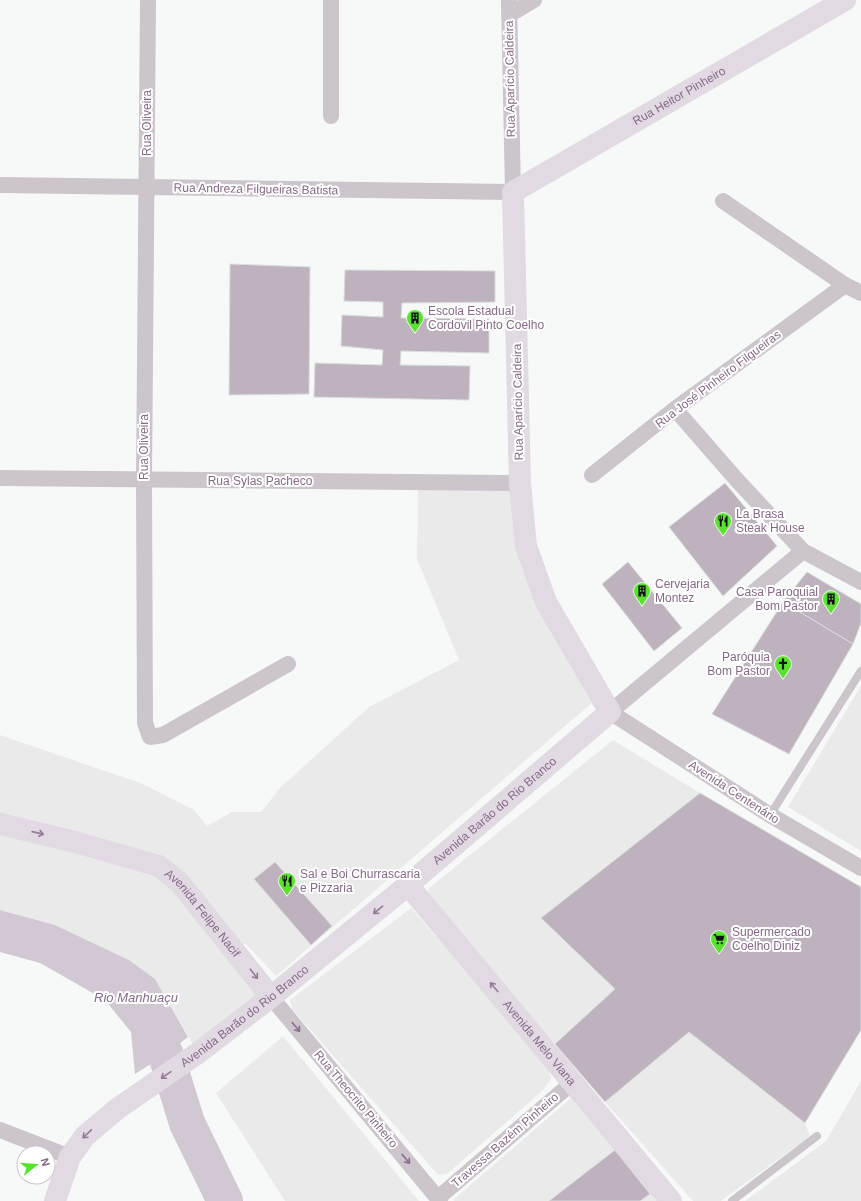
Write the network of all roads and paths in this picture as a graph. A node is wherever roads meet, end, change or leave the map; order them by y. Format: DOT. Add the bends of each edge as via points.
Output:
graph roads {
  1 [pos="148,0"];
  2 [pos="331,0"];
  3 [pos="534,0"];
  4 [pos="845,0"];
  5 [pos="509,7"];
  6 [pos="330,116"];
  7 [pos="0,184"];
  8 [pos="146,188"];
  9 [pos="513,192"];
  10 [pos="723,201"];
  11 [pos="845,285"];
  12 [pos="861,293"];
  13 [pos="675,409"];
  14 [pos="592,475"];
  15 [pos="0,478"];
  16 [pos="144,480"];
  17 [pos="520,483"];
  18 [pos="803,551"];
  19 [pos="861,582"];
  20 [pos="288,664"];
  21 [pos="861,671"];
  22 [pos="610,712"];
  23 [pos="770,815"];
  24 [pos="0,824"];
  25 [pos="861,868"];
  26 [pos="408,885"];
  27 [pos="271,997"];
  28 [pos="573,1082"];
  29 [pos="0,1130"];
  30 [pos="817,1136"];
  31 [pos="70,1157"];
  32 [pos="439,1200"];
  33 [pos="55,1201"];
  34 [pos="671,1201"];
  35 [pos="732,1201"];
  1 -- 8 [label="street, Rua Oliveira"];
  2 -- 6 [label="street"];
  3 -- 5 [label="street"];
  4 -- 9 [label="street, Rua Heitor Pinheiro"];
  5 -- 9 [label="street, Rua Aparício Caldeira"];
  7 -- 8 [label="street, Rua Andreza Filgueiras Batista"];
  8 -- 9 [label="street, Rua Andreza Filgueiras Batista"];
  8 -- 16 [label="street, Rua Oliveira"];
  9 -- 17 [label="street, Rua Aparício Caldeira"];
  10 -- 11 [label="street"];
  11 -- 12 [label="street"];
  11 -- 13 [label="street, Rua José Pinheiro Filgueiras"];
  13 -- 14 [label="street, Rua José Pinheiro Filgueiras"];
  13 -- 18 [label="street"];
  15 -- 16 [label="street, Rua Sylas Pacheco"];
  16 -- 17 [label="street, Rua Sylas Pacheco"];
  16 -- 20 [label="street, Rua Oliveira" via="145,723 150,737 163,735"];
  17 -- 22 [label="street, Rua Aparício Caldeira" via="526,546 546,602"];
  18 -- 19 [label="street"];
  18 -- 22 [label="street, Avenida Barão do Rio Branco"];
  21 -- 23 [label="lane"];
  22 -- 23 [label="street, Avenida Centenário"];
  22 -- 26 [label="street, Avenida Barão do Rio Branco"];
  23 -- 25 [label="street, Avenida Centenário"];
  24 -- 27 [label="street, Avenida Felipe Nacif, one-way" via="159,866 180,883"];
  26 -- 27 [label="street, Avenida Barão do Rio Branco, one-way"];
  28 -- 26 [label="street, Avenida Melo Viana, one-way"];
  27 -- 31 [label="street, Avenida Barão do Rio Branco, one-way" via="117,1110 85,1136"];
  27 -- 32 [label="street, Rua Theocrito Pinheiro, one-way"];
  28 -- 32 [label="street, Travessa Bazém Pinheiro"];
  28 -- 34 [label="street, Avenida Melo Viana"];
  29 -- 31 [label="street"];
  30 -- 35 [label="lane"];
  31 -- 33 [label="street, Avenida Barão do Rio Branco"];
}
